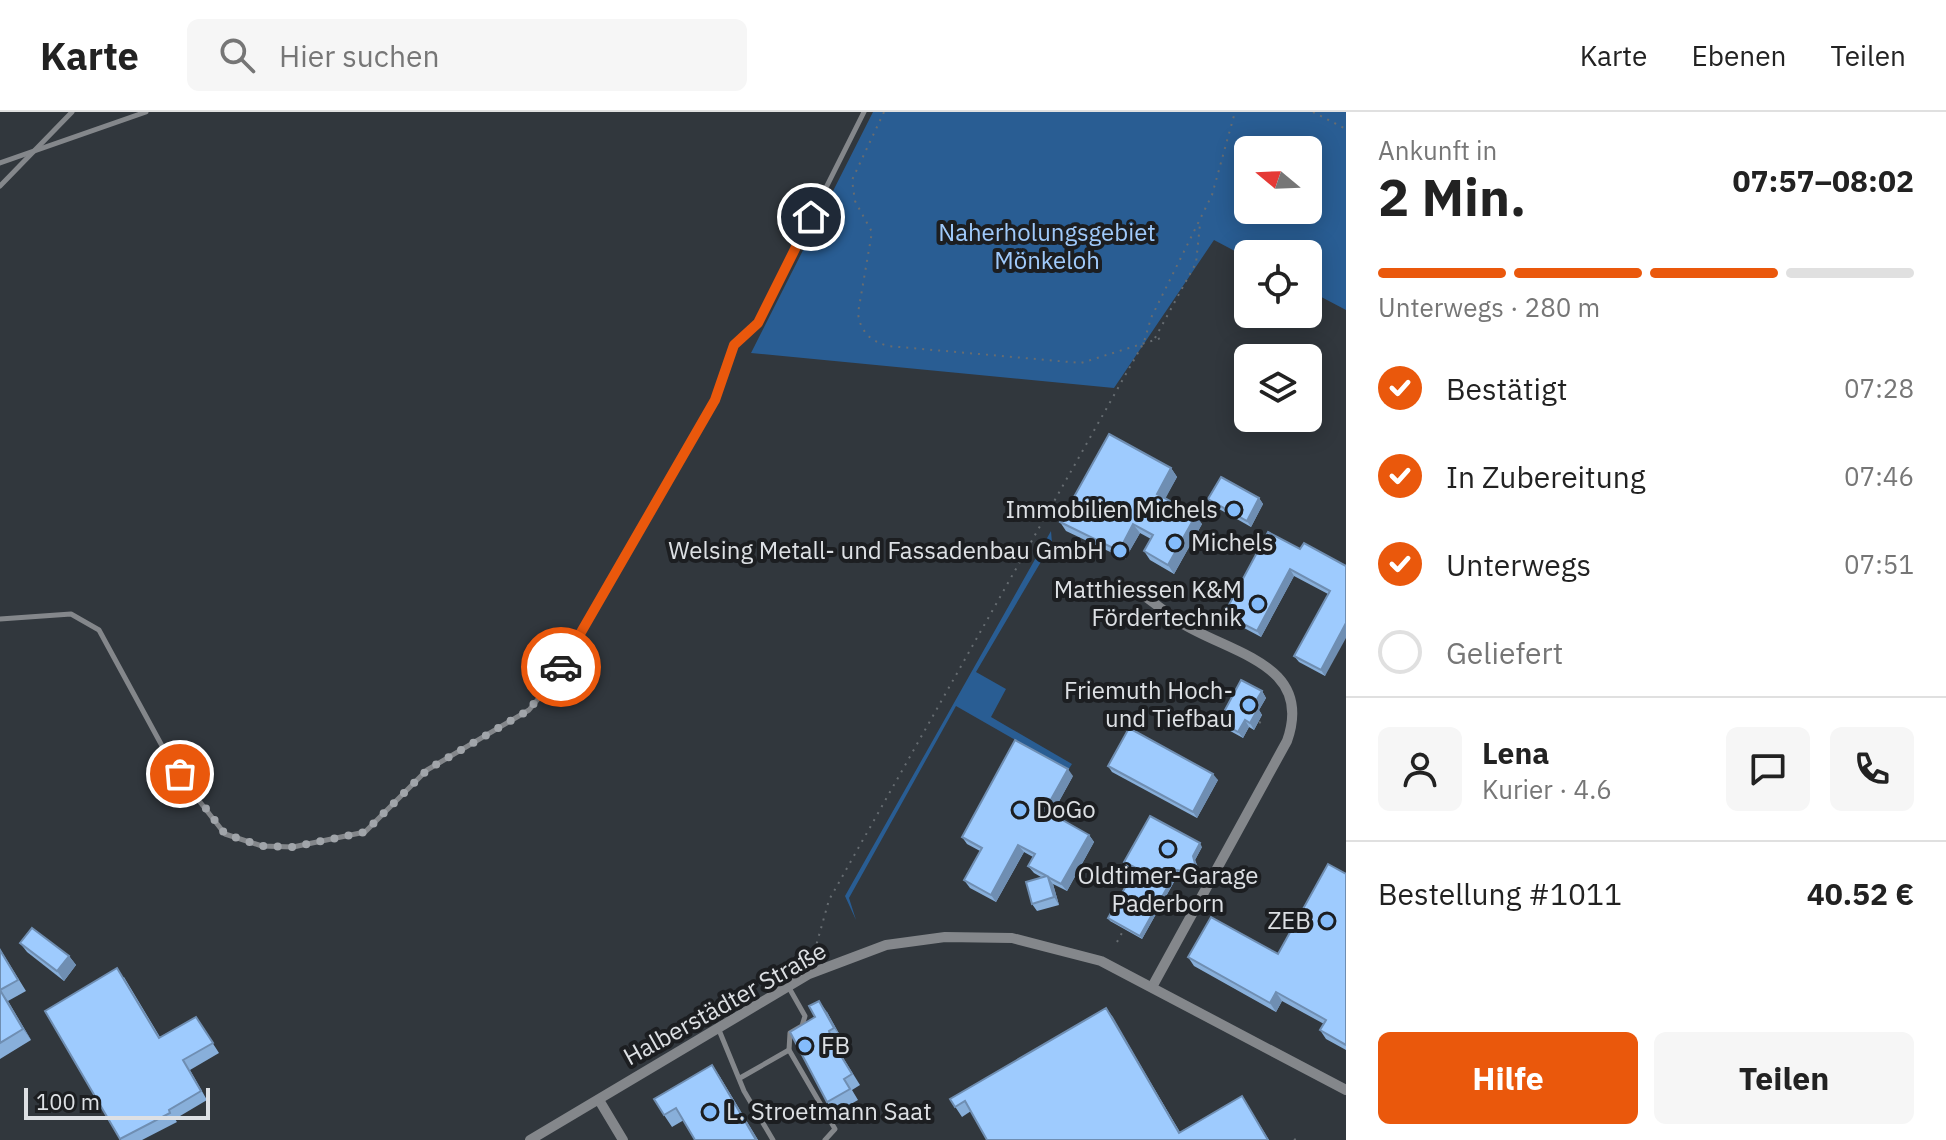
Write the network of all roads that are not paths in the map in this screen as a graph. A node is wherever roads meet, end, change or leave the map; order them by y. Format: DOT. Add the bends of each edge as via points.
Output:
graph roads {
  1 [pos="72,112"];
  2 [pos="146,112"];
  3 [pos="864,112"];
  4 [pos="33,151"];
  5 [pos="0,163"];
  6 [pos="0,186"];
  7 [pos="1143,595"];
  8 [pos="0,619"];
  9 [pos="788,986"];
  10 [pos="1152,987"];
  11 [pos="719,1030"];
  12 [pos="789,1050"];
  13 [pos="740,1078"];
  14 [pos="1346,1090"];
  15 [pos="599,1100"];
  16 [pos="530,1140"];
  17 [pos="623,1140"];
  18 [pos="773,1140"];
  19 [pos="825,1140"];
  1 -- 4 [label="lane"];
  2 -- 4 [label="lane"];
  3 -- 8 [label="lane" via="758,323 734,345 715,400 553,681 529,710 427,770 365,832 293,847 262,846 225,834 167,755 99,630 71,614"];
  4 -- 5 [label="lane"];
  4 -- 6 [label="lane"];
  7 -- 10 [label="street" via="1183,624 1273,670 1285,684 1294,721"];
  9 -- 10 [label="street, Halberstädter Straße" via="886,945 987,936 1084,955"];
  9 -- 11 [label="street, Halberstädter Straße"];
  9 -- 12 [label="lane" via="805,1016 802,1026 790,1033"];
  10 -- 14 [label="street, Halberstädter Straße"];
  11 -- 13 [label="lane"];
  11 -- 15 [label="street, Halberstädter Straße"];
  12 -- 13 [label="lane"];
  12 -- 19 [label="lane" via="835,1129"];
  13 -- 18 [label="lane"];
  15 -- 16 [label="street, Halberstädter Straße"];
  15 -- 17 [label="street"];
}
